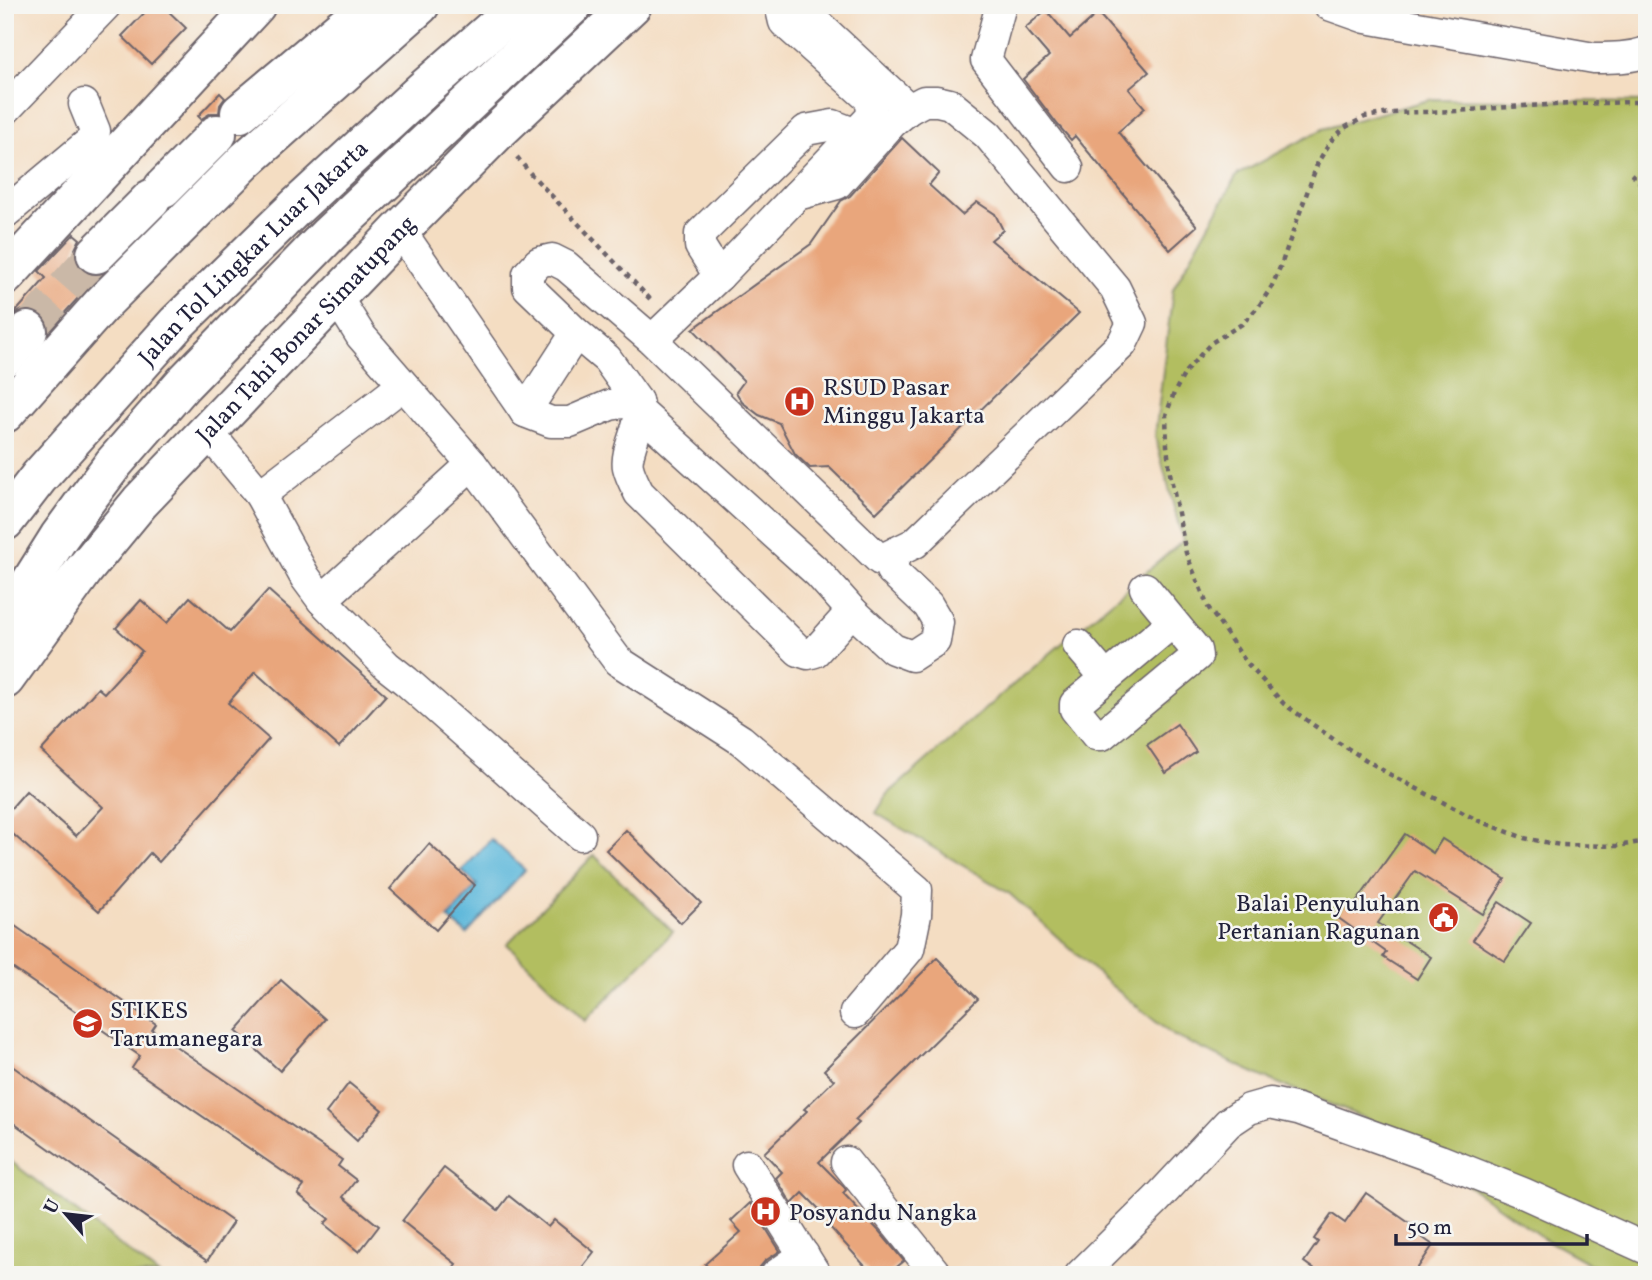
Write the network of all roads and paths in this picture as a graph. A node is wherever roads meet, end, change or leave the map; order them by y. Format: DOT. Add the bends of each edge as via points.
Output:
graph roads {
  1 [pos="106,5"];
  2 [pos="369,5"];
  3 [pos="420,5"];
  4 [pos="520,5"];
  5 [pos="573,5"];
  6 [pos="632,5"];
  7 [pos="780,5"];
  8 [pos="797,5"];
  9 [pos="1001,5"];
  10 [pos="1329,5"];
  11 [pos="254,6"];
  12 [pos="1647,52"];
  13 [pos="1647,103"];
  14 [pos="83,104"];
  15 [pos="909,108"];
  16 [pos="5,110"];
  17 [pos="497,132"];
  18 [pos="856,134"];
  19 [pos="1068,167"];
  20 [pos="1631,173"];
  21 [pos="1647,189"];
  22 [pos="797,195"];
  23 [pos="5,213"];
  24 [pos="400,230"];
  25 [pos="96,254"];
  26 [pos="5,276"];
  27 [pos="719,276"];
  28 [pos="336,296"];
  29 [pos="676,317"];
  30 [pos="576,334"];
  31 [pos="652,340"];
  32 [pos="403,385"];
  33 [pos="638,407"];
  34 [pos="525,412"];
  35 [pos="5,413"];
  36 [pos="207,431"];
  37 [pos="472,464"];
  38 [pos="260,495"];
  39 [pos="5,521"];
  40 [pos="896,552"];
  41 [pos="1145,588"];
  42 [pos="322,600"];
  43 [pos="852,611"];
  44 [pos="1173,622"];
  45 [pos="5,623"];
  46 [pos="1078,645"];
  47 [pos="5,678"];
  48 [pos="1106,678"];
  49 [pos="580,835"];
  50 [pos="1647,841"];
  51 [pos="855,1013"];
  52 [pos="846,1162"];
  53 [pos="747,1165"];
  54 [pos="1647,1249"];
  55 [pos="810,1265"];
  56 [pos="776,1275"];
  57 [pos="937,1275"];
  58 [pos="1080,1275"];
  1 -- 16 [label="street"];
  2 -- 25 [label="highway" via="229,124"];
  3 -- 35 [label="highway" via="246,160 103,303"];
  4 -- 39 [label="highway, Jalan Tol Lingkar Luar Jakarta" via="305,199 164,336"];
  5 -- 45 [label="highway" via="338,225 183,384 86,500"];
  6 -- 17 [label="highway, Jalan Tahi Bonar Simatupang"];
  7 -- 18 [label="street" via="784,22 871,100 872,116"];
  8 -- 15 [label="street"];
  9 -- 19 [label="street" via="986,60"];
  10 -- 12 [label="street" via="1366,18 1594,58"];
  11 -- 26 [label="highway"];
  13 -- 50 [label="path" via="1391,113 1365,117 1344,128 1318,162 1272,286 1241,324 1210,343 1186,371 1166,415 1170,473 1195,578 1208,607 1246,662 1284,704 1387,773 1489,825 1560,845 1617,846"];
  14 -- 23 [label="street" via="95,131 91,141"];
  15 -- 22 [label="street" via="837,184"];
  15 -- 40 [label="street" via="924,101 950,104 988,135 1115,288 1132,323 1122,344 915,543"];
  17 -- 24 [label="highway, Jalan Tahi Bonar Simatupang"];
  17 -- 29 [label="path" via="643,292"];
  18 -- 22 [label="street"];
  18 -- 27 [label="street" via="833,125 806,130 700,234 700,247"];
  20 -- 21 [label="path"];
  22 -- 27 [label="street"];
  24 -- 28 [label="highway, Jalan Tahi Bonar Simatupang"];
  24 -- 34 [label="street"];
  27 -- 29 [label="street"];
  28 -- 32 [label="street" via="361,336"];
  28 -- 36 [label="highway, Jalan Tahi Bonar Simatupang"];
  29 -- 31 [label="street"];
  30 -- 31 [label="street" via="528,287 528,274 539,262 552,258 566,265"];
  30 -- 33 [label="street" via="607,359"];
  30 -- 34 [label="street"];
  31 -- 40 [label="street" via="880,560"];
  32 -- 37 [label="street"];
  32 -- 38 [label="street"];
  33 -- 34 [label="street" via="610,405 570,422 551,422"];
  33 -- 43 [label="street" via="819,574"];
  33 -- 43 [label="street" via="638,426 627,465 639,493 799,651 815,652"];
  36 -- 38 [label="street"];
  36 -- 47 [label="highway, Jalan Tahi Bonar Simatupang" via="84,570"];
  37 -- 42 [label="street"];
  37 -- 51 [label="street" via="618,661 741,740 917,890 909,950"];
  38 -- 42 [label="street"];
  40 -- 43 [label="street" via="891,570 928,605 938,621 935,640 912,656 893,649"];
  41 -- 44 [label="street"];
  42 -- 49 [label="street" via="387,666"];
  44 -- 48 [label="street"];
  44 -- 48 [label="street" via="1197,656 1098,736 1074,705"];
  46 -- 48 [label="street"];
  52 -- 57 [label="street"];
  53 -- 55 [label="street"];
  54 -- 58 [label="street" via="1440,1160 1270,1102 1228,1123"];
  55 -- 56 [label="street"];
}
